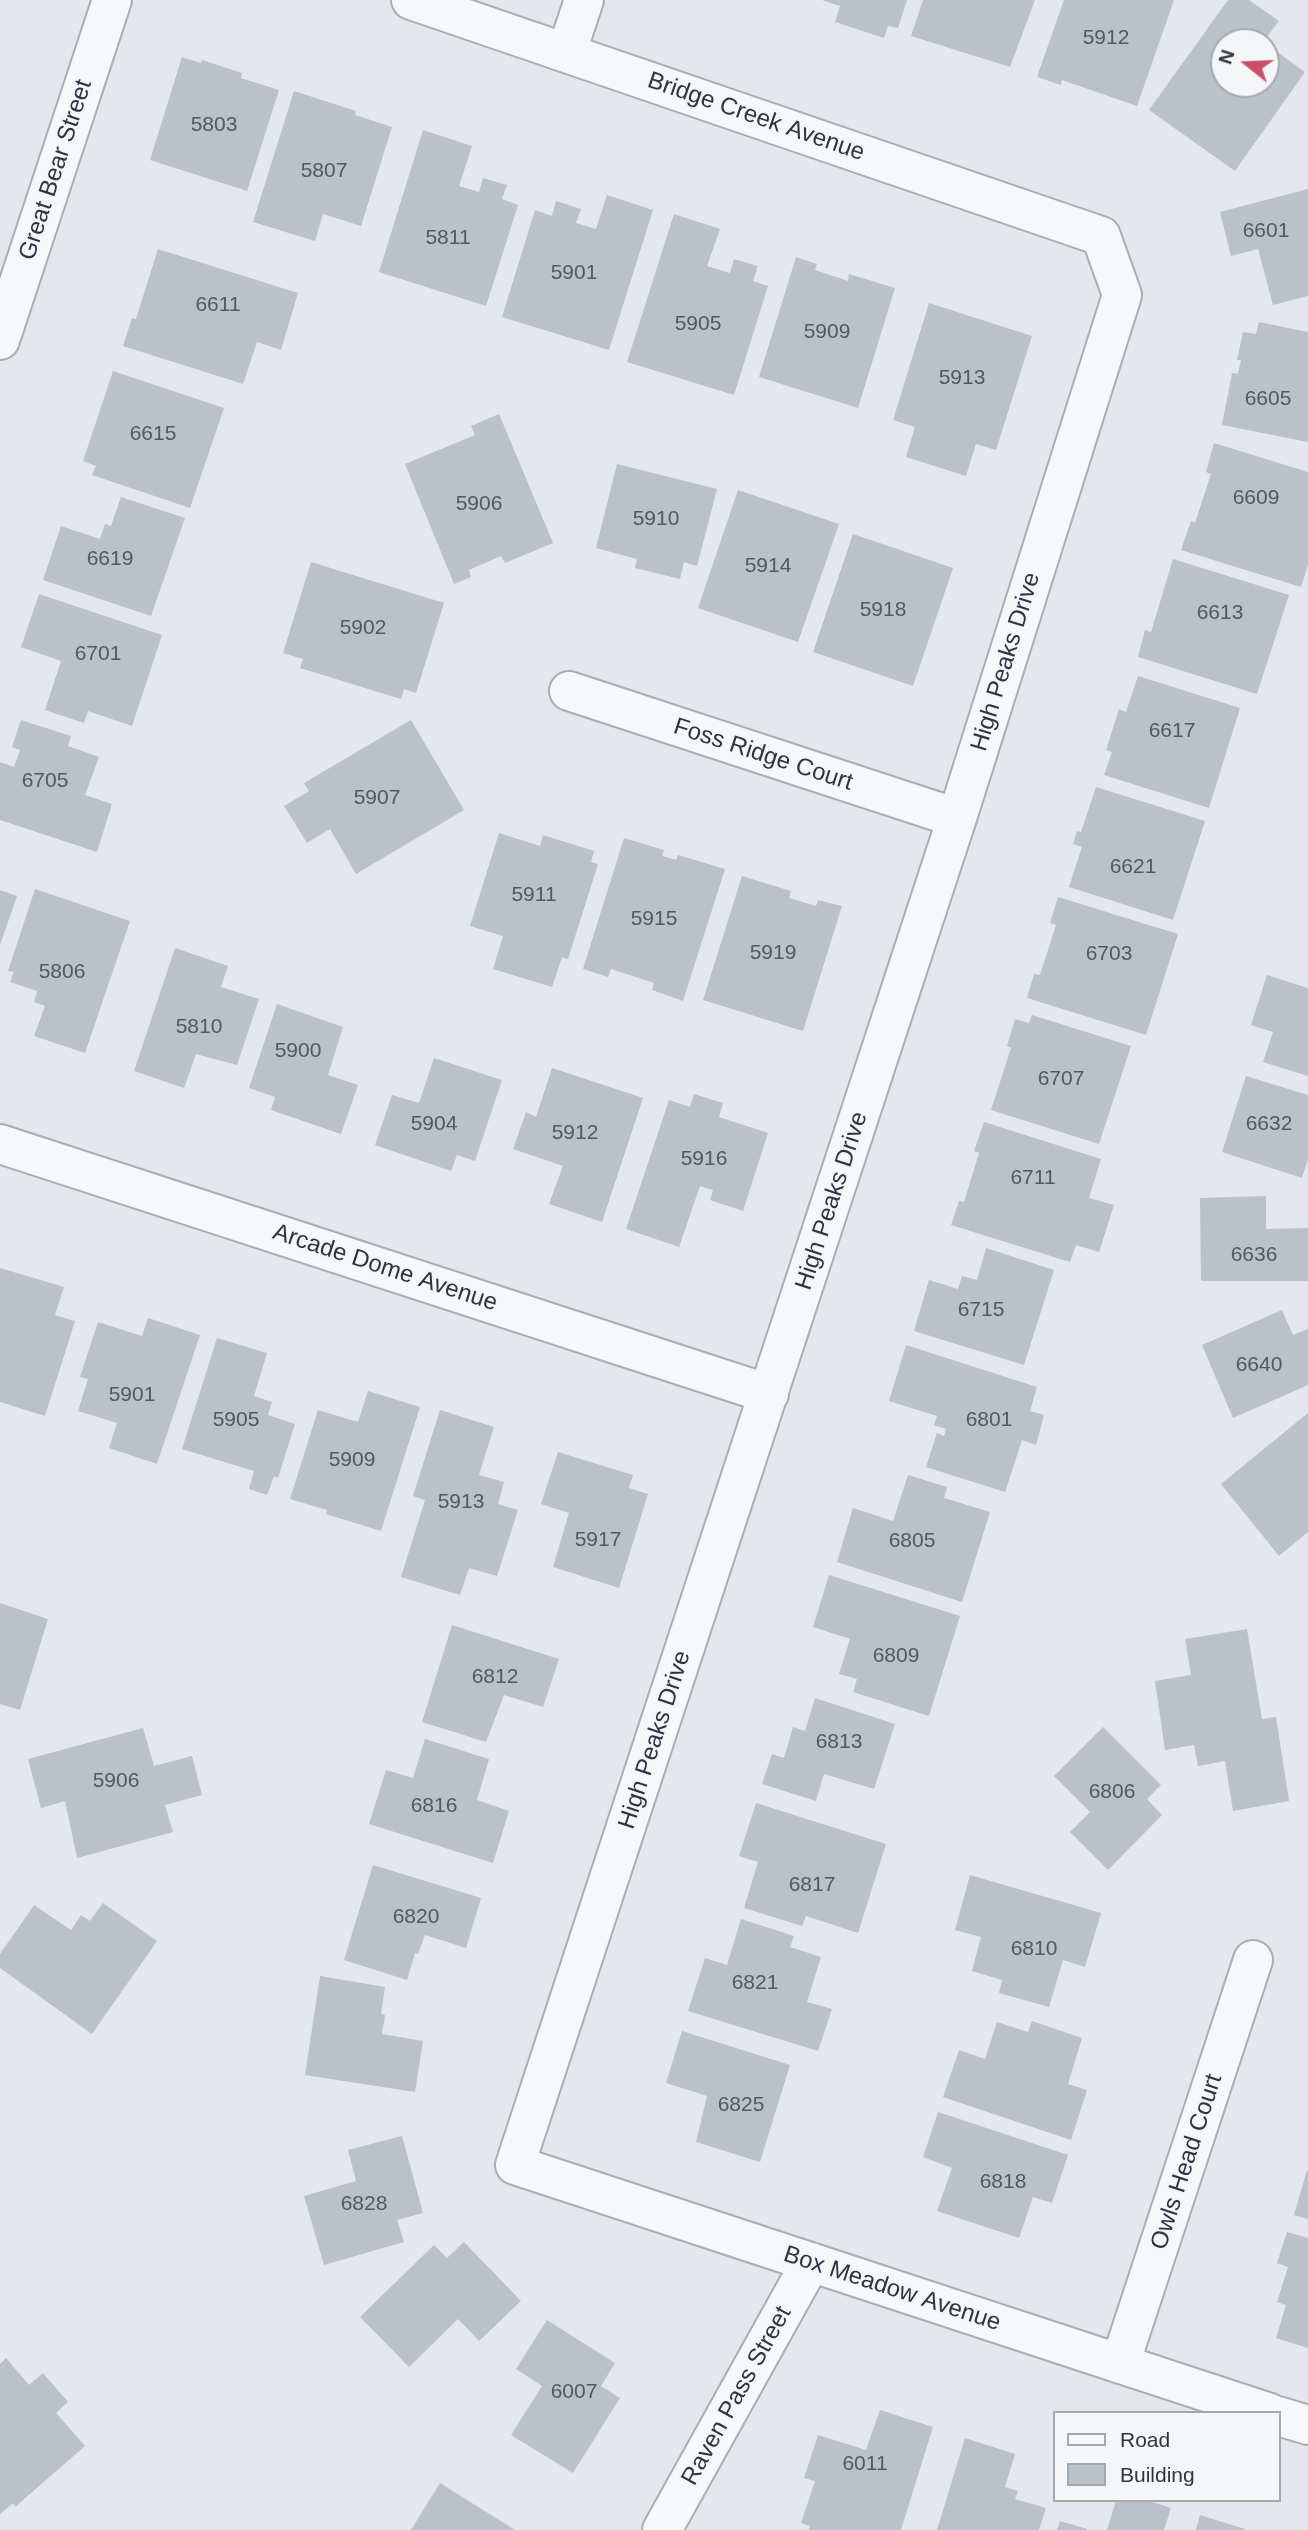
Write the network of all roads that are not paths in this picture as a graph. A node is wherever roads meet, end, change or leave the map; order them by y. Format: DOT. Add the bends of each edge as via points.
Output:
graph roads {
  1 [pos="112,0"];
  2 [pos="411,0"];
  3 [pos="584,0"];
  4 [pos="567,51"];
  5 [pos="1101,236"];
  6 [pos="0,340"];
  7 [pos="569,691"];
  8 [pos="957,818"];
  9 [pos="0,1144"];
  10 [pos="769,1394"];
  11 [pos="1253,1960"];
  12 [pos="515,2165"];
  13 [pos="811,2262"];
  14 [pos="1120,2364"];
  15 [pos="1264,2411"];
  16 [pos="1280,2417"];
  17 [pos="1308,2425"];
  18 [pos="662,2530"];
  1 -- 6 [label="street, Great Bear Street"];
  2 -- 4 [label="street, Bridge Creek Avenue"];
  3 -- 4 [label="street"];
  4 -- 5 [label="street, Bridge Creek Avenue"];
  5 -- 8 [label="street, High Peaks Drive" via="1122,295"];
  7 -- 8 [label="street, Foss Ridge Court"];
  8 -- 10 [label="street, High Peaks Drive"];
  9 -- 10 [label="street, Arcade Dome Avenue"];
  10 -- 12 [label="street, High Peaks Drive"];
  11 -- 14 [label="street, Owls Head Court"];
  12 -- 13 [label="street, Box Meadow Avenue"];
  13 -- 14 [label="street, Box Meadow Avenue"];
  13 -- 18 [label="street, Raven Pass Street"];
  14 -- 15 [label="street, Box Meadow Avenue"];
  16 -- 17 [label="street"];
}
